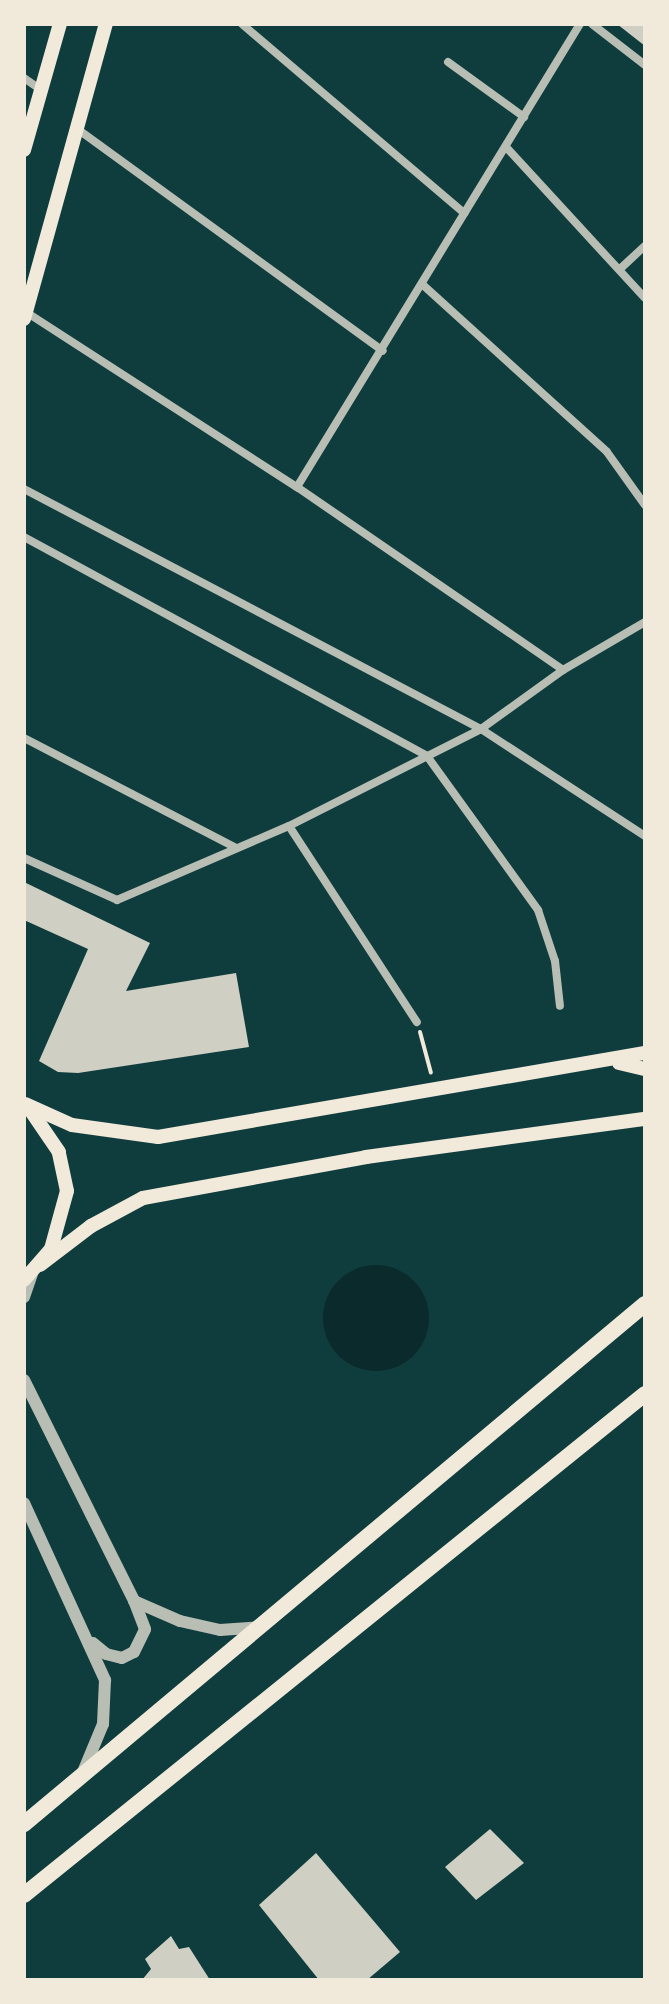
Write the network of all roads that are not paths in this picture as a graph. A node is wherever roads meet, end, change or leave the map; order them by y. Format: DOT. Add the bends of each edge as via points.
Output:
graph roads {
  1 [pos="60,24"];
  2 [pos="106,24"];
  3 [pos="242,24"];
  4 [pos="580,24"];
  5 [pos="592,24"];
  6 [pos="448,62"];
  7 [pos="645,65"];
  8 [pos="24,78"];
  9 [pos="41,90"];
  10 [pos="524,117"];
  11 [pos="74,127"];
  12 [pos="506,147"];
  13 [pos="24,150"];
  14 [pos="464,213"];
  15 [pos="645,246"];
  16 [pos="620,269"];
  17 [pos="423,285"];
  18 [pos="645,298"];
  19 [pos="25,316"];
  20 [pos="383,351"];
  21 [pos="297,487"];
  22 [pos="24,489"];
  23 [pos="645,505"];
  24 [pos="24,537"];
  25 [pos="645,622"];
  26 [pos="563,670"];
  27 [pos="481,729"];
  28 [pos="24,738"];
  29 [pos="427,756"];
  30 [pos="289,826"];
  31 [pos="645,836"];
  32 [pos="234,847"];
  33 [pos="24,858"];
  34 [pos="560,1006"];
  35 [pos="417,1022"];
  36 [pos="645,1053"];
  37 [pos="595,1060"];
  38 [pos="645,1069"];
  39 [pos="24,1104"];
  40 [pos="644,1117"];
  41 [pos="32,1273"];
  42 [pos="645,1294"];
  43 [pos="24,1297"];
  44 [pos="645,1304"];
  45 [pos="622,1320"];
  46 [pos="26,1387"];
  47 [pos="645,1394"];
  48 [pos="24,1503"];
  49 [pos="134,1601"];
  50 [pos="263,1627"];
  51 [pos="91,1641"];
  52 [pos="83,1772"];
  53 [pos="24,1824"];
  54 [pos="24,1895"];
  1 -- 9 [label="main road"];
  2 -- 11 [label="main road"];
  3 -- 14 [label="street"];
  4 -- 10 [label="street"];
  5 -- 7 [label="street"];
  6 -- 10 [label="street"];
  8 -- 9 [label="street"];
  9 -- 13 [label="main road"];
  10 -- 12 [label="street"];
  11 -- 19 [label="main road"];
  11 -- 20 [label="street"];
  12 -- 14 [label="street"];
  12 -- 16 [label="street"];
  14 -- 17 [label="street"];
  15 -- 16 [label="street"];
  16 -- 18 [label="street"];
  17 -- 20 [label="street"];
  17 -- 23 [label="street" via="607,452"];
  19 -- 21 [label="street"];
  20 -- 21 [label="street"];
  21 -- 26 [label="street"];
  22 -- 27 [label="street"];
  24 -- 29 [label="street"];
  25 -- 26 [label="street"];
  26 -- 27 [label="street"];
  27 -- 29 [label="street"];
  27 -- 31 [label="street"];
  28 -- 32 [label="street"];
  29 -- 30 [label="street"];
  29 -- 34 [label="street" via="538,910 555,961"];
  30 -- 32 [label="street"];
  30 -- 35 [label="street"];
  32 -- 33 [label="street" via="117,900"];
  36 -- 37 [label="main road"];
  37 -- 38 [label="main road"];
  37 -- 39 [label="main road" via="158,1137 72,1125"];
  39 -- 41 [label="main road" via="51,1134 67,1191 60,1231"];
  40 -- 41 [label="main road" via="335,1161 143,1198 91,1226"];
  41 -- 43 [label="street"];
  42 -- 45 [label="main road"];
  44 -- 45 [label="main road"];
  45 -- 50 [label="main road"];
  46 -- 49 [label="street"];
  47 -- 54 [label="main road"];
  48 -- 51 [label="street"];
  49 -- 50 [label="street" via="180,1621 220,1630"];
  49 -- 51 [label="street" via="145,1629 134,1652 122,1658 106,1654"];
  50 -- 52 [label="main road"];
  51 -- 52 [label="street" via="105,1680 103,1724"];
  52 -- 53 [label="main road"];
}
